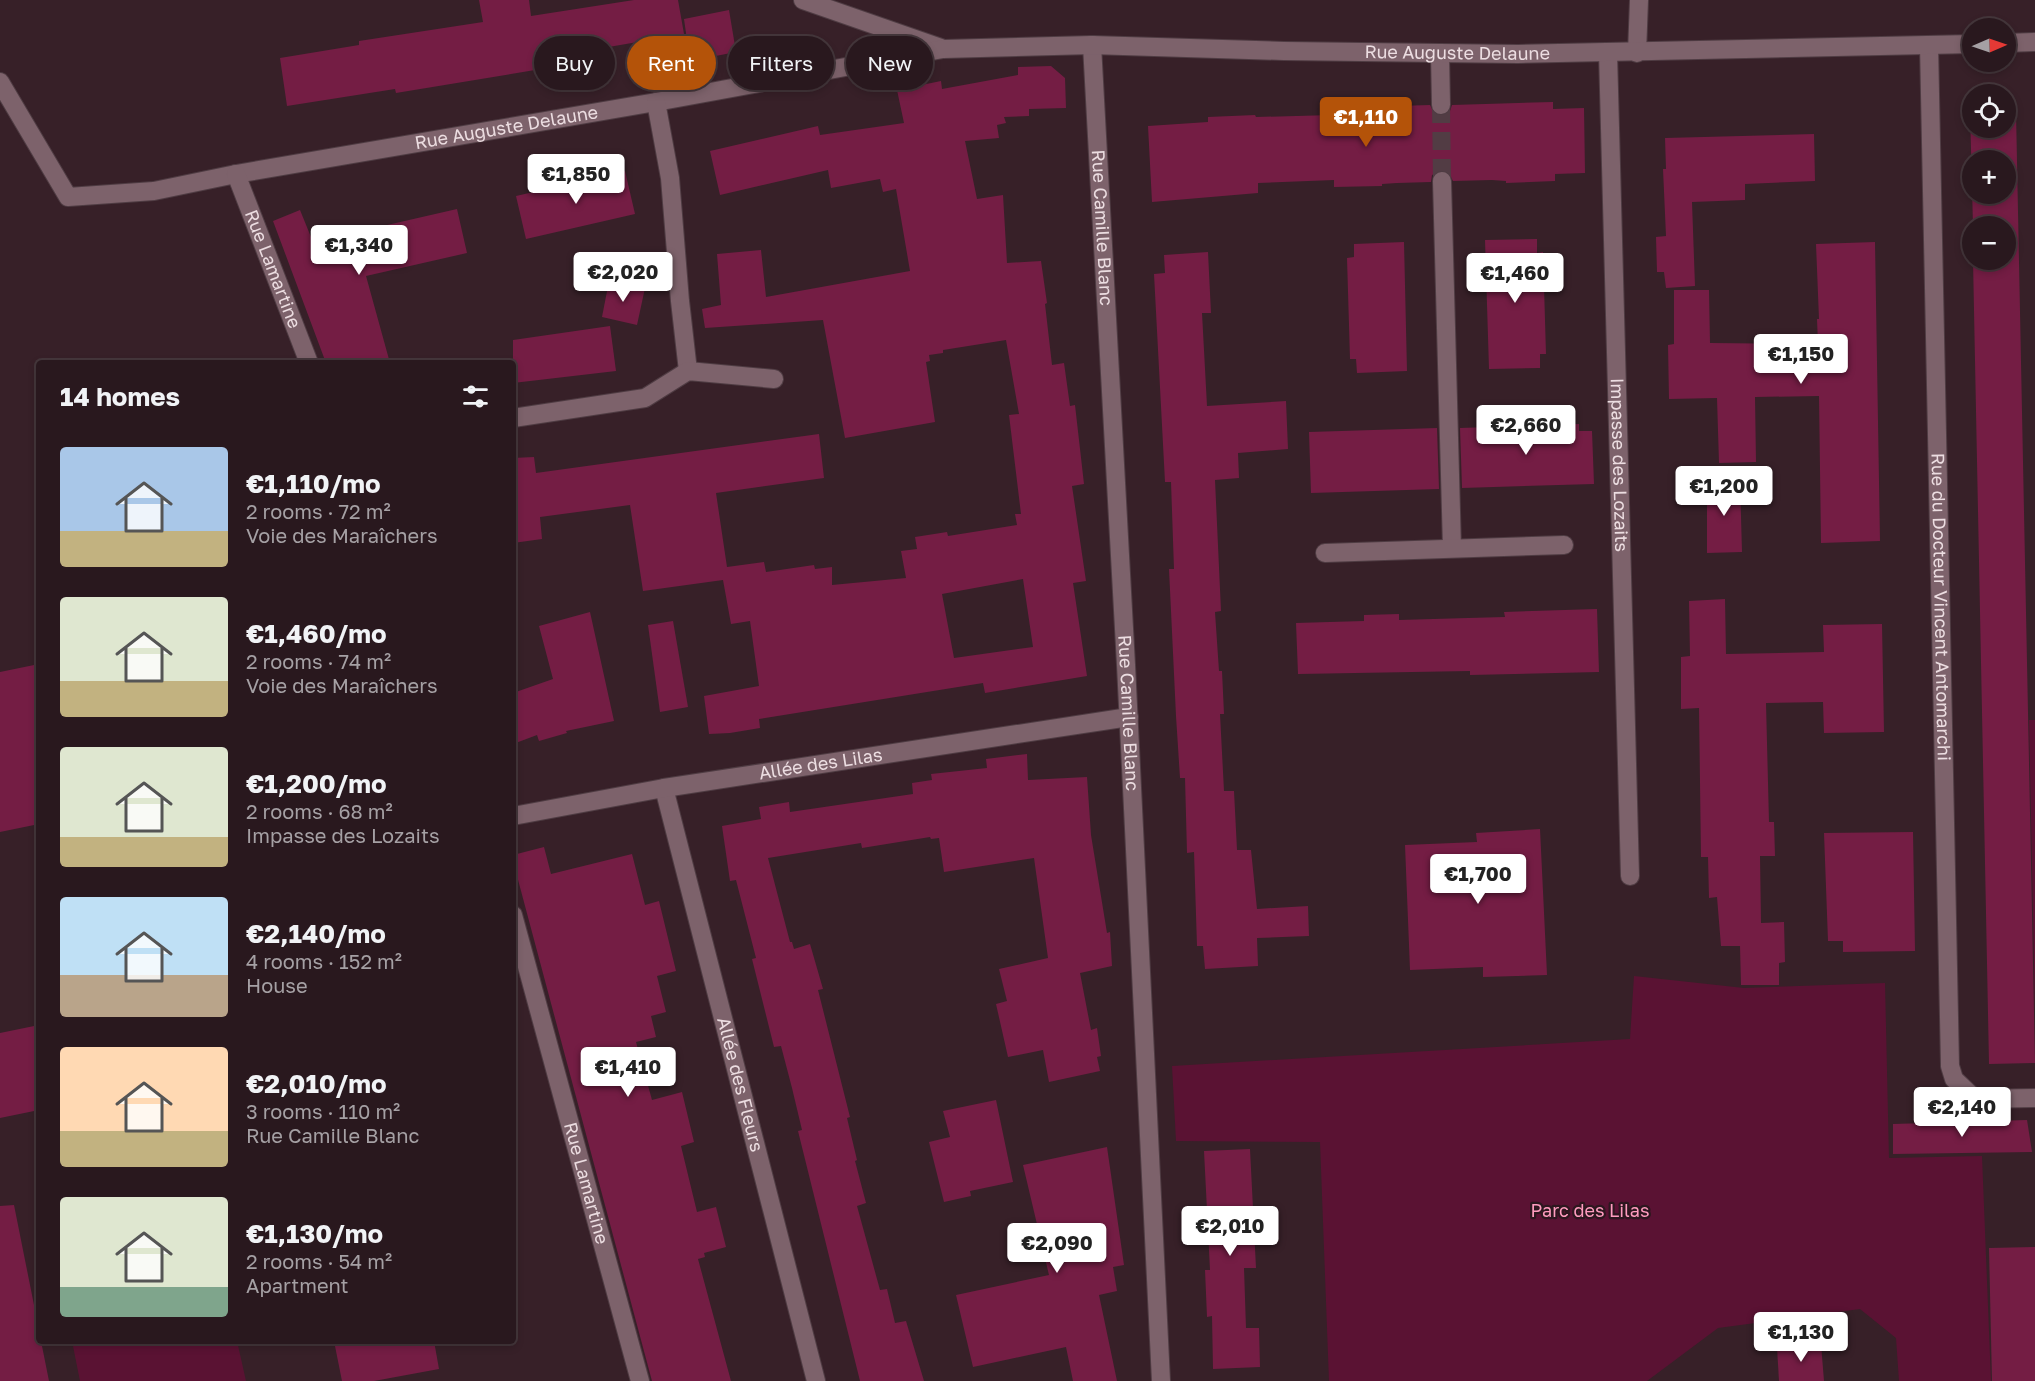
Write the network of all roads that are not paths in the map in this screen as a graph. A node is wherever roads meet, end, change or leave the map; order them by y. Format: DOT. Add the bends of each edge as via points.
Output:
graph roads {
  1 [pos="803,0"];
  2 [pos="1639,0"];
  3 [pos="2035,42"];
  4 [pos="2016,43"];
  5 [pos="1962,44"];
  6 [pos="1092,45"];
  7 [pos="1929,45"];
  8 [pos="943,49"];
  9 [pos="1608,53"];
  10 [pos="1637,53"];
  11 [pos="1440,54"];
  12 [pos="0,82"];
  13 [pos="656,102"];
  14 [pos="1441,105"];
  15 [pos="236,174"];
  16 [pos="1442,181"];
  17 [pos="308,360"];
  18 [pos="687,370"];
  19 [pos="774,380"];
  20 [pos="516,418"];
  21 [pos="1564,545"];
  22 [pos="1452,548"];
  23 [pos="1325,553"];
  24 [pos="1129,717"];
  25 [pos="664,788"];
  26 [pos="516,815"];
  27 [pos="1630,876"];
  28 [pos="516,926"];
  29 [pos="2035,1098"];
  30 [pos="640,1381"];
  31 [pos="816,1381"];
  32 [pos="1161,1381"];
  1 -- 8 [label="street, Rue Auguste Delaune"];
  2 -- 10 [label="street"];
  3 -- 4 [label="street"];
  5 -- 7 [label="street, Rue Auguste Delaune"];
  6 -- 8 [label="street, Rue Auguste Delaune"];
  6 -- 11 [label="street, Rue Auguste Delaune"];
  6 -- 24 [label="street, Rue Camille Blanc"];
  7 -- 10 [label="street, Rue Auguste Delaune"];
  7 -- 29 [label="street, Rue du Docteur Vincent Antomarchi" via="1950,1066 1954,1079 1975,1099"];
  8 -- 13 [label="street, Rue Auguste Delaune"];
  9 -- 10 [label="street, Rue Auguste Delaune"];
  9 -- 11 [label="street, Rue Auguste Delaune"];
  9 -- 27 [label="street, Impasse des Lozaits"];
  11 -- 14 [label="street"];
  12 -- 15 [label="street, Rue Auguste Delaune" via="68,197 154,191"];
  13 -- 15 [label="street, Rue Auguste Delaune"];
  13 -- 18 [label="street" via="670,178"];
  15 -- 17 [label="street, Rue Lamartine"];
  16 -- 22 [label="street"];
  18 -- 19 [label="street"];
  18 -- 20 [label="street" via="645,398"];
  21 -- 22 [label="street"];
  22 -- 23 [label="street"];
  24 -- 25 [label="street, Allée des Lilas"];
  24 -- 32 [label="street, Rue Camille Blanc"];
  25 -- 26 [label="street, Allée des Lilas"];
  25 -- 31 [label="street, Allée des Fleurs"];
  28 -- 30 [label="street, Rue Lamartine"];
}
